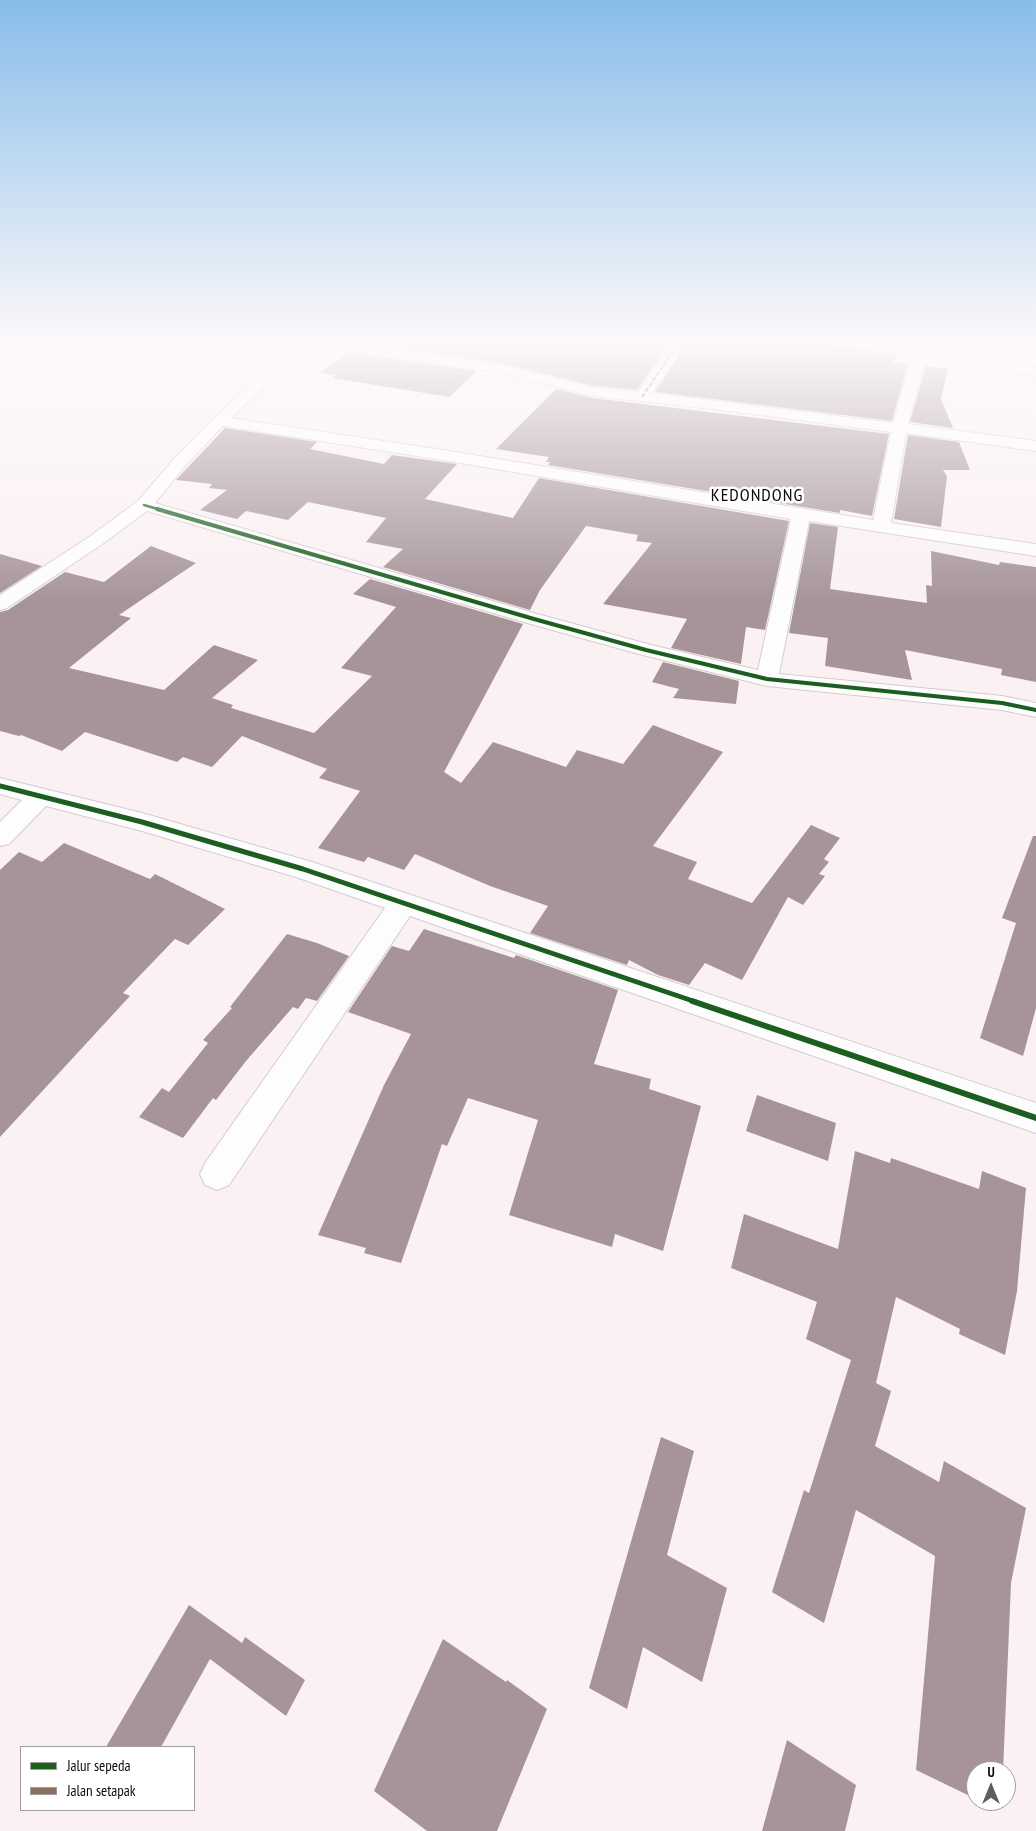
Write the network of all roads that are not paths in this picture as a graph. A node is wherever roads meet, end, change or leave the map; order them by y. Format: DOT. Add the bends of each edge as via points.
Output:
graph roads {
  1 [pos="211,429"];
  2 [pos="275,429"];
  3 [pos="900,429"];
  4 [pos="924,429"];
  5 [pos="1036,446"];
  6 [pos="144,505"];
  7 [pos="801,515"];
  8 [pos="881,526"];
  9 [pos="1036,550"];
  10 [pos="0,604"];
  11 [pos="766,679"];
  12 [pos="1036,710"];
  13 [pos="0,786"];
  14 [pos="40,797"];
  15 [pos="0,837"];
  16 [pos="403,904"];
  17 [pos="1036,1118"];
  18 [pos="217,1174"];
  1 -- 6 [label="street"];
  2 -- 7 [label="street"];
  3 -- 8 [label="street"];
  4 -- 5 [label="street"];
  6 -- 10 [label="street"];
  6 -- 11 [label="street" via="534,619"];
  7 -- 8 [label="street"];
  7 -- 11 [label="street"];
  8 -- 9 [label="street"];
  11 -- 12 [label="street" via="1002,703"];
  13 -- 14 [label="street"];
  14 -- 15 [label="street"];
  14 -- 16 [label="street" via="142,822 303,869"];
  16 -- 17 [label="street"];
  16 -- 18 [label="street"];
}
